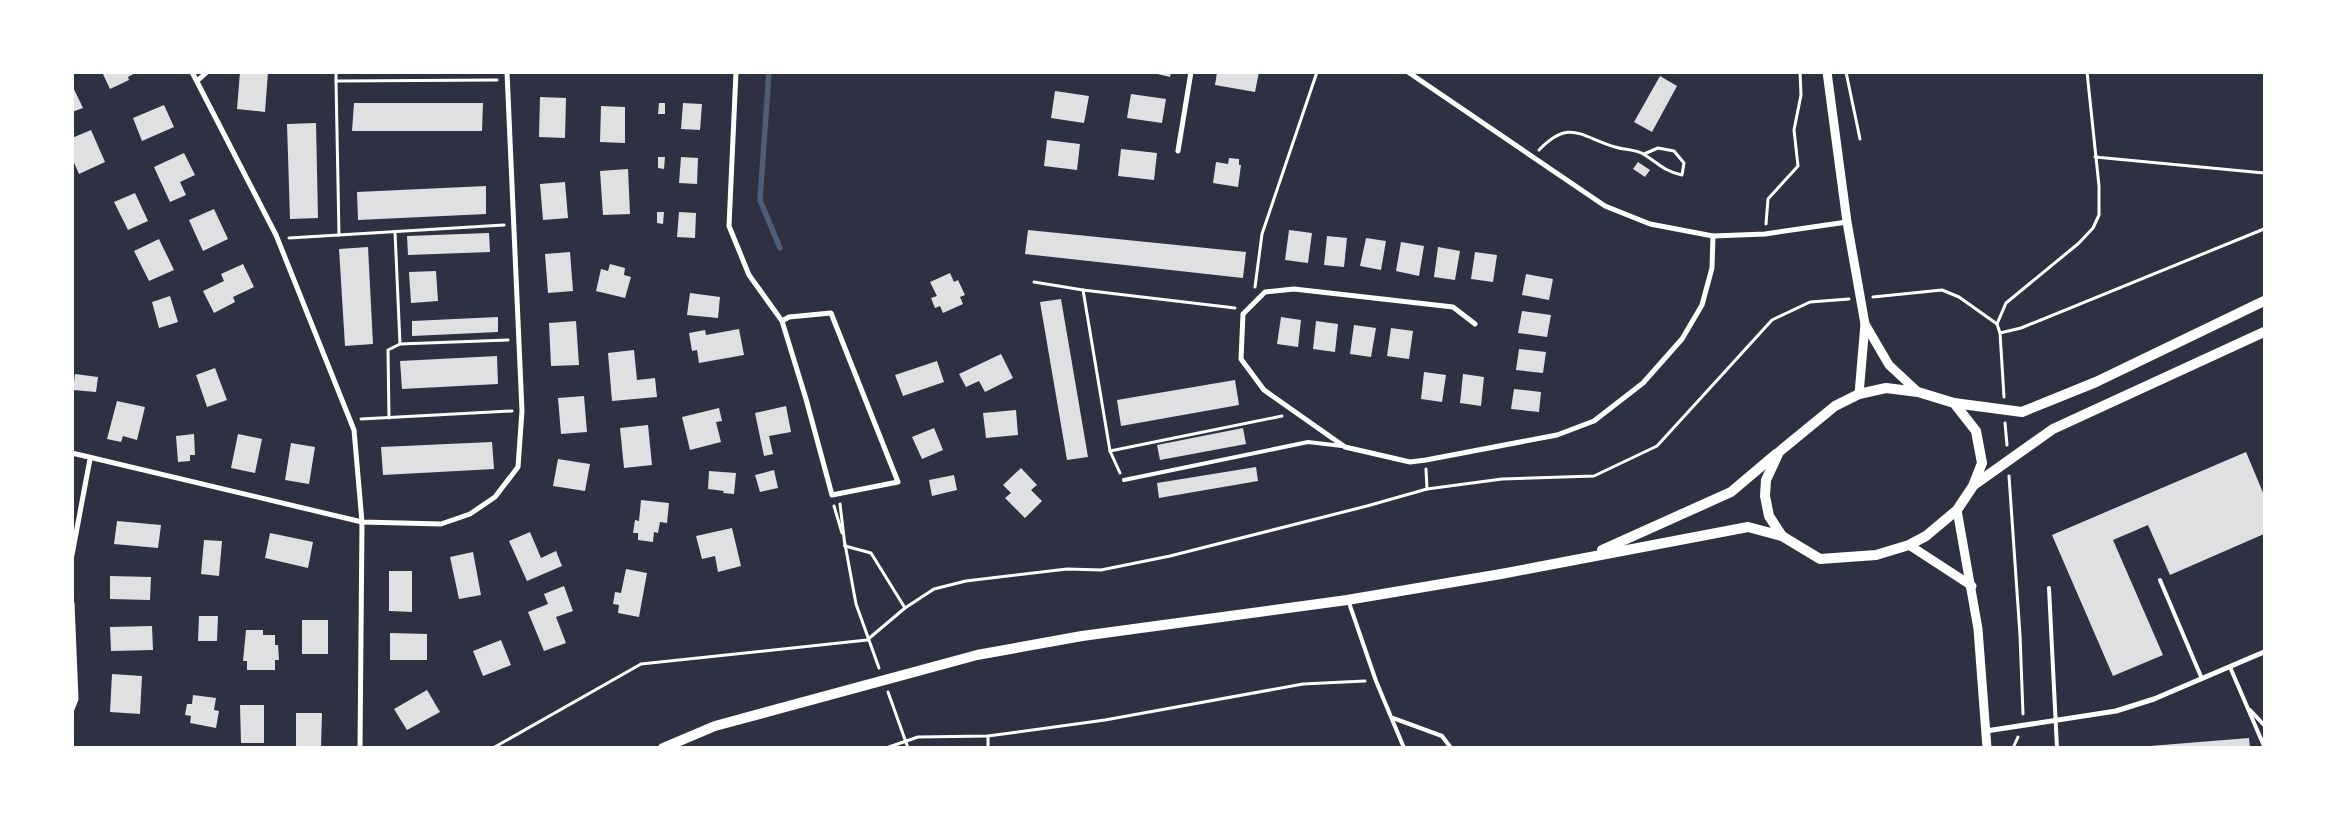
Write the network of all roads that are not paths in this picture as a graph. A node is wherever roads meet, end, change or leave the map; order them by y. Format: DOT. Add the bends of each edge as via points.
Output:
graph roads {
  1 [pos="192,72"];
  2 [pos="207,72"];
  3 [pos="507,72"];
  4 [pos="736,72"];
  5 [pos="1191,72"];
  6 [pos="1408,72"];
  7 [pos="1827,72"];
  8 [pos="197,81"];
  9 [pos="1178,151"];
  10 [pos="1847,222"];
  11 [pos="1713,236"];
  12 [pos="2264,301"];
  13 [pos="782,321"];
  14 [pos="1474,324"];
  15 [pos="1865,324"];
  16 [pos="2264,332"];
  17 [pos="1918,392"];
  18 [pos="1859,394"];
  19 [pos="1954,403"];
  20 [pos="1345,447"];
  21 [pos="1779,452"];
  22 [pos="72,453"];
  23 [pos="90,459"];
  24 [pos="1124,480"];
  25 [pos="1973,486"];
  26 [pos="1957,510"];
  27 [pos="362,522"];
  28 [pos="1782,536"];
  29 [pos="1909,545"];
  30 [pos="72,555"];
  31 [pos="1587,557"];
  32 [pos="2160,580"];
  33 [pos="1972,586"];
  34 [pos="2049,588"];
  35 [pos="1347,600"];
  36 [pos="72,603"];
  37 [pos="2264,652"];
  38 [pos="2230,667"];
  39 [pos="2202,679"];
  40 [pos="2248,708"];
  41 [pos="72,709"];
  42 [pos="1393,718"];
  43 [pos="2056,722"];
  44 [pos="2264,725"];
  45 [pos="1985,731"];
  46 [pos="2264,746"];
  47 [pos="360,748"];
  48 [pos="663,748"];
  49 [pos="1404,748"];
  50 [pos="1451,748"];
  51 [pos="1987,748"];
  52 [pos="2057,748"];
  1 -- 8 [label="street"];
  2 -- 8 [label="street"];
  3 -- 27 [label="street" via="522,411 518,466 496,496 470,514 441,524"];
  4 -- 13 [label="street" via="730,226 749,275"];
  5 -- 9 [label="street"];
  6 -- 11 [label="street" via="1605,206 1650,224"];
  7 -- 10 [label="street"];
  8 -- 27 [label="street" via="277,239 354,430"];
  10 -- 11 [label="street" via="1765,234"];
  10 -- 15 [label="street"];
  11 -- 20 [label="street" via="1712,268 1702,305 1682,339 1643,383 1594,421 1557,435 1410,462"];
  12 -- 19 [label="main road" via="2096,382 2022,412"];
  13 -- 13 [label="street" via="832,495 898,482 831,313 789,317"];
  14 -- 20 [label="street" via="1453,307 1294,289 1265,292 1243,314 1241,359 1264,390"];
  15 -- 17 [label="street" via="1889,365"];
  15 -- 18 [label="street"];
  16 -- 25 [label="main road" via="2053,429"];
  17 -- 18 [label="main road" via="1886,388"];
  17 -- 19 [label="main road"];
  18 -- 21 [label="main road" via="1835,406"];
  19 -- 25 [label="main road" via="1976,431 1982,463"];
  20 -- 24 [label="lane" via="1308,442"];
  21 -- 28 [label="main road" via="1766,480 1765,496 1769,516"];
  21 -- 31 [label="main road" via="1731,492"];
  22 -- 23 [label="street"];
  23 -- 27 [label="street"];
  23 -- 30 [label="street"];
  25 -- 26 [label="main road"];
  26 -- 29 [label="main road" via="1937,528"];
  26 -- 33 [label="street"];
  27 -- 47 [label="street"];
  28 -- 29 [label="main road" via="1820,559 1876,555"];
  28 -- 31 [label="main road" via="1748,527"];
  29 -- 33 [label="street"];
  31 -- 35 [label="main road"];
  32 -- 39 [label="lane"];
  33 -- 45 [label="street" via="1981,652"];
  34 -- 43 [label="lane"];
  35 -- 42 [label="lane"];
  35 -- 48 [label="main road" via="1082,636 977,655 715,726"];
  36 -- 41 [label="street" via="76,699"];
  37 -- 38 [label="street"];
  38 -- 39 [label="street"];
  38 -- 40 [label="lane"];
  39 -- 43 [label="street" via="2116,711"];
  40 -- 44 [label="lane"];
  40 -- 46 [label="lane"];
  42 -- 49 [label="lane"];
  42 -- 50 [label="lane" via="1442,736"];
  43 -- 45 [label="street"];
  43 -- 52 [label="lane"];
  45 -- 51 [label="street"];
}
